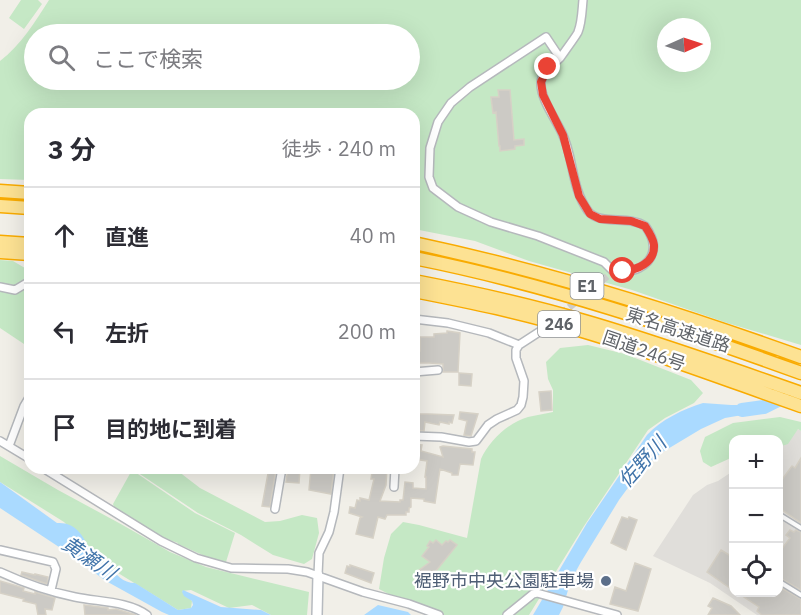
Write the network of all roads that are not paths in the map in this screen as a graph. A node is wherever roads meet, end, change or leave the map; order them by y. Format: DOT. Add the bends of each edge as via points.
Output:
graph roads {
  1 [pos="583,0"];
  2 [pos="560,58"];
  3 [pos="0,191"];
  4 [pos="24,193"];
  5 [pos="0,206"];
  6 [pos="24,208"];
  7 [pos="0,242"];
  8 [pos="24,244"];
  9 [pos="420,244"];
  10 [pos="0,252"];
  11 [pos="24,254"];
  12 [pos="420,259"];
  13 [pos="420,282"];
  14 [pos="24,285"];
  15 [pos="0,287"];
  16 [pos="420,292"];
  17 [pos="420,320"];
  18 [pos="538,332"];
  19 [pos="519,345"];
  20 [pos="801,357"];
  21 [pos="704,365"];
  22 [pos="438,370"];
  23 [pos="420,372"];
  24 [pos="801,373"];
  25 [pos="801,393"];
  26 [pos="24,405"];
  27 [pos="801,406"];
  28 [pos="420,436"];
  29 [pos="0,441"];
  30 [pos="9,446"];
  31 [pos="24,455"];
  32 [pos="53,474"];
  33 [pos="281,474"];
  34 [pos="339,474"];
  35 [pos="395,474"];
  36 [pos="394,487"];
  37 [pos="275,509"];
  38 [pos="783,516"];
  39 [pos="801,528"];
  40 [pos="0,550"];
  41 [pos="0,572"];
  42 [pos="318,575"];
  43 [pos="783,584"];
  44 [pos="51,590"];
  45 [pos="801,595"];
  46 [pos="147,615"];
  47 [pos="317,615"];
  48 [pos="439,615"];
  49 [pos="507,615"];
  50 [pos="617,615"];
  1 -- 2 [label="street" via="578,33"];
  2 -- 2 [label="street" via="546,37 451,103 438,122 430,148 429,177 433,188 458,207 604,261 611,272 632,271 645,264 654,243 645,226 600,219 590,214 579,196 563,135 543,95 541,82 548,67"];
  3 -- 4 [label="highway"];
  5 -- 6 [label="highway"];
  7 -- 8 [label="highway"];
  9 -- 20 [label="highway, 東名高速道路 / E1" via="592,287"];
  10 -- 11 [label="highway"];
  12 -- 24 [label="highway, 東名高速道路 / E1" via="581,299"];
  13 -- 21 [label="highway, 国道246号 / 246" via="563,315"];
  14 -- 15 [label="street" via="15,290"];
  16 -- 21 [label="highway, 国道246号 / 246" via="508,311"];
  17 -- 19 [label="street" via="489,333"];
  18 -- 19 [label="street"];
  19 -- 28 [label="street" via="515,354 524,381 517,410 488,425 476,441"];
  21 -- 25 [label="highway, 国道246号 / 246"];
  21 -- 27 [label="highway, 国道246号 / 246"];
  22 -- 23 [label="street"];
  26 -- 30 [label="street"];
  29 -- 30 [label="street"];
  30 -- 31 [label="street"];
  32 -- 42 [label="street" via="161,541 196,558 231,568 288,568"];
  33 -- 37 [label="street"];
  34 -- 42 [label="street" via="329,532 319,553"];
  35 -- 36 [label="street"];
  38 -- 39 [label="lane"];
  40 -- 44 [label="street" via="53,562 56,569"];
  41 -- 44 [label="street"];
  42 -- 47 [label="street"];
  42 -- 48 [label="street"];
  43 -- 45 [label="lane"];
  44 -- 46 [label="street" via="133,607"];
  49 -- 50 [label="street" via="537,593"];
}
